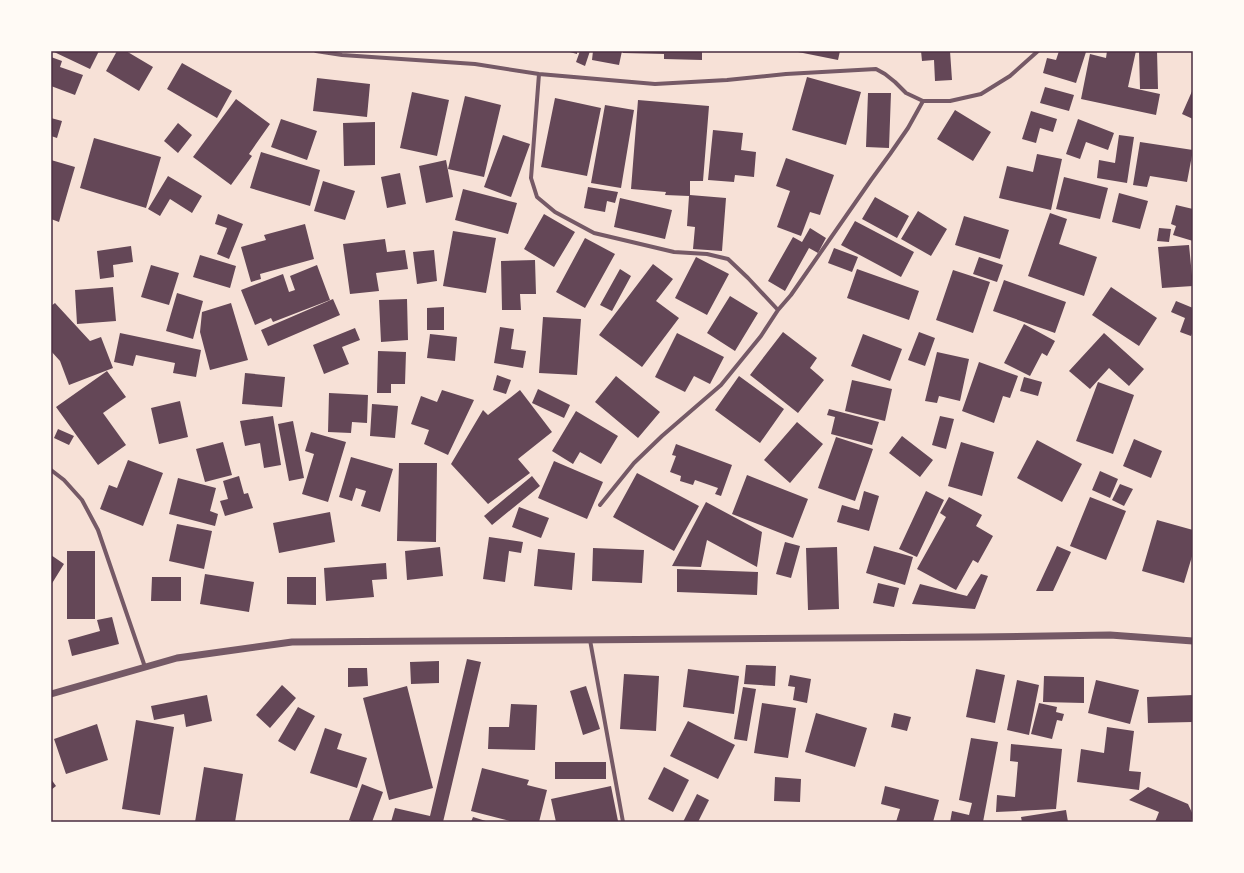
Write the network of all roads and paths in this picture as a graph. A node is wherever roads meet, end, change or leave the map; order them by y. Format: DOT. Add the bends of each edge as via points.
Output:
graph roads {
  1 [pos="316,51"];
  2 [pos="1038,51"];
  3 [pos="539,74"];
  4 [pos="923,101"];
  5 [pos="778,310"];
  6 [pos="51,470"];
  7 [pos="600,506"];
  8 [pos="590,640"];
  9 [pos="1193,641"];
  10 [pos="145,667"];
  11 [pos="51,694"];
  12 [pos="623,822"];
  1 -- 3 [label="street" via="475,64"];
  2 -- 4 [label="street" via="1010,76 981,94 950,101"];
  3 -- 4 [label="street" via="655,84 876,69 906,93"];
  3 -- 5 [label="street" via="531,178 537,197 555,212 594,232 674,252 707,254 728,259"];
  4 -- 5 [label="street" via="890,154"];
  5 -- 7 [label="street" via="720,385 634,463"];
  6 -- 10 [label="street" via="82,500 98,530"];
  8 -- 9 [label="street" via="1110,635"];
  8 -- 10 [label="street" via="292,642 177,658"];
  8 -- 12 [label="street"];
  10 -- 11 [label="street"];
}
